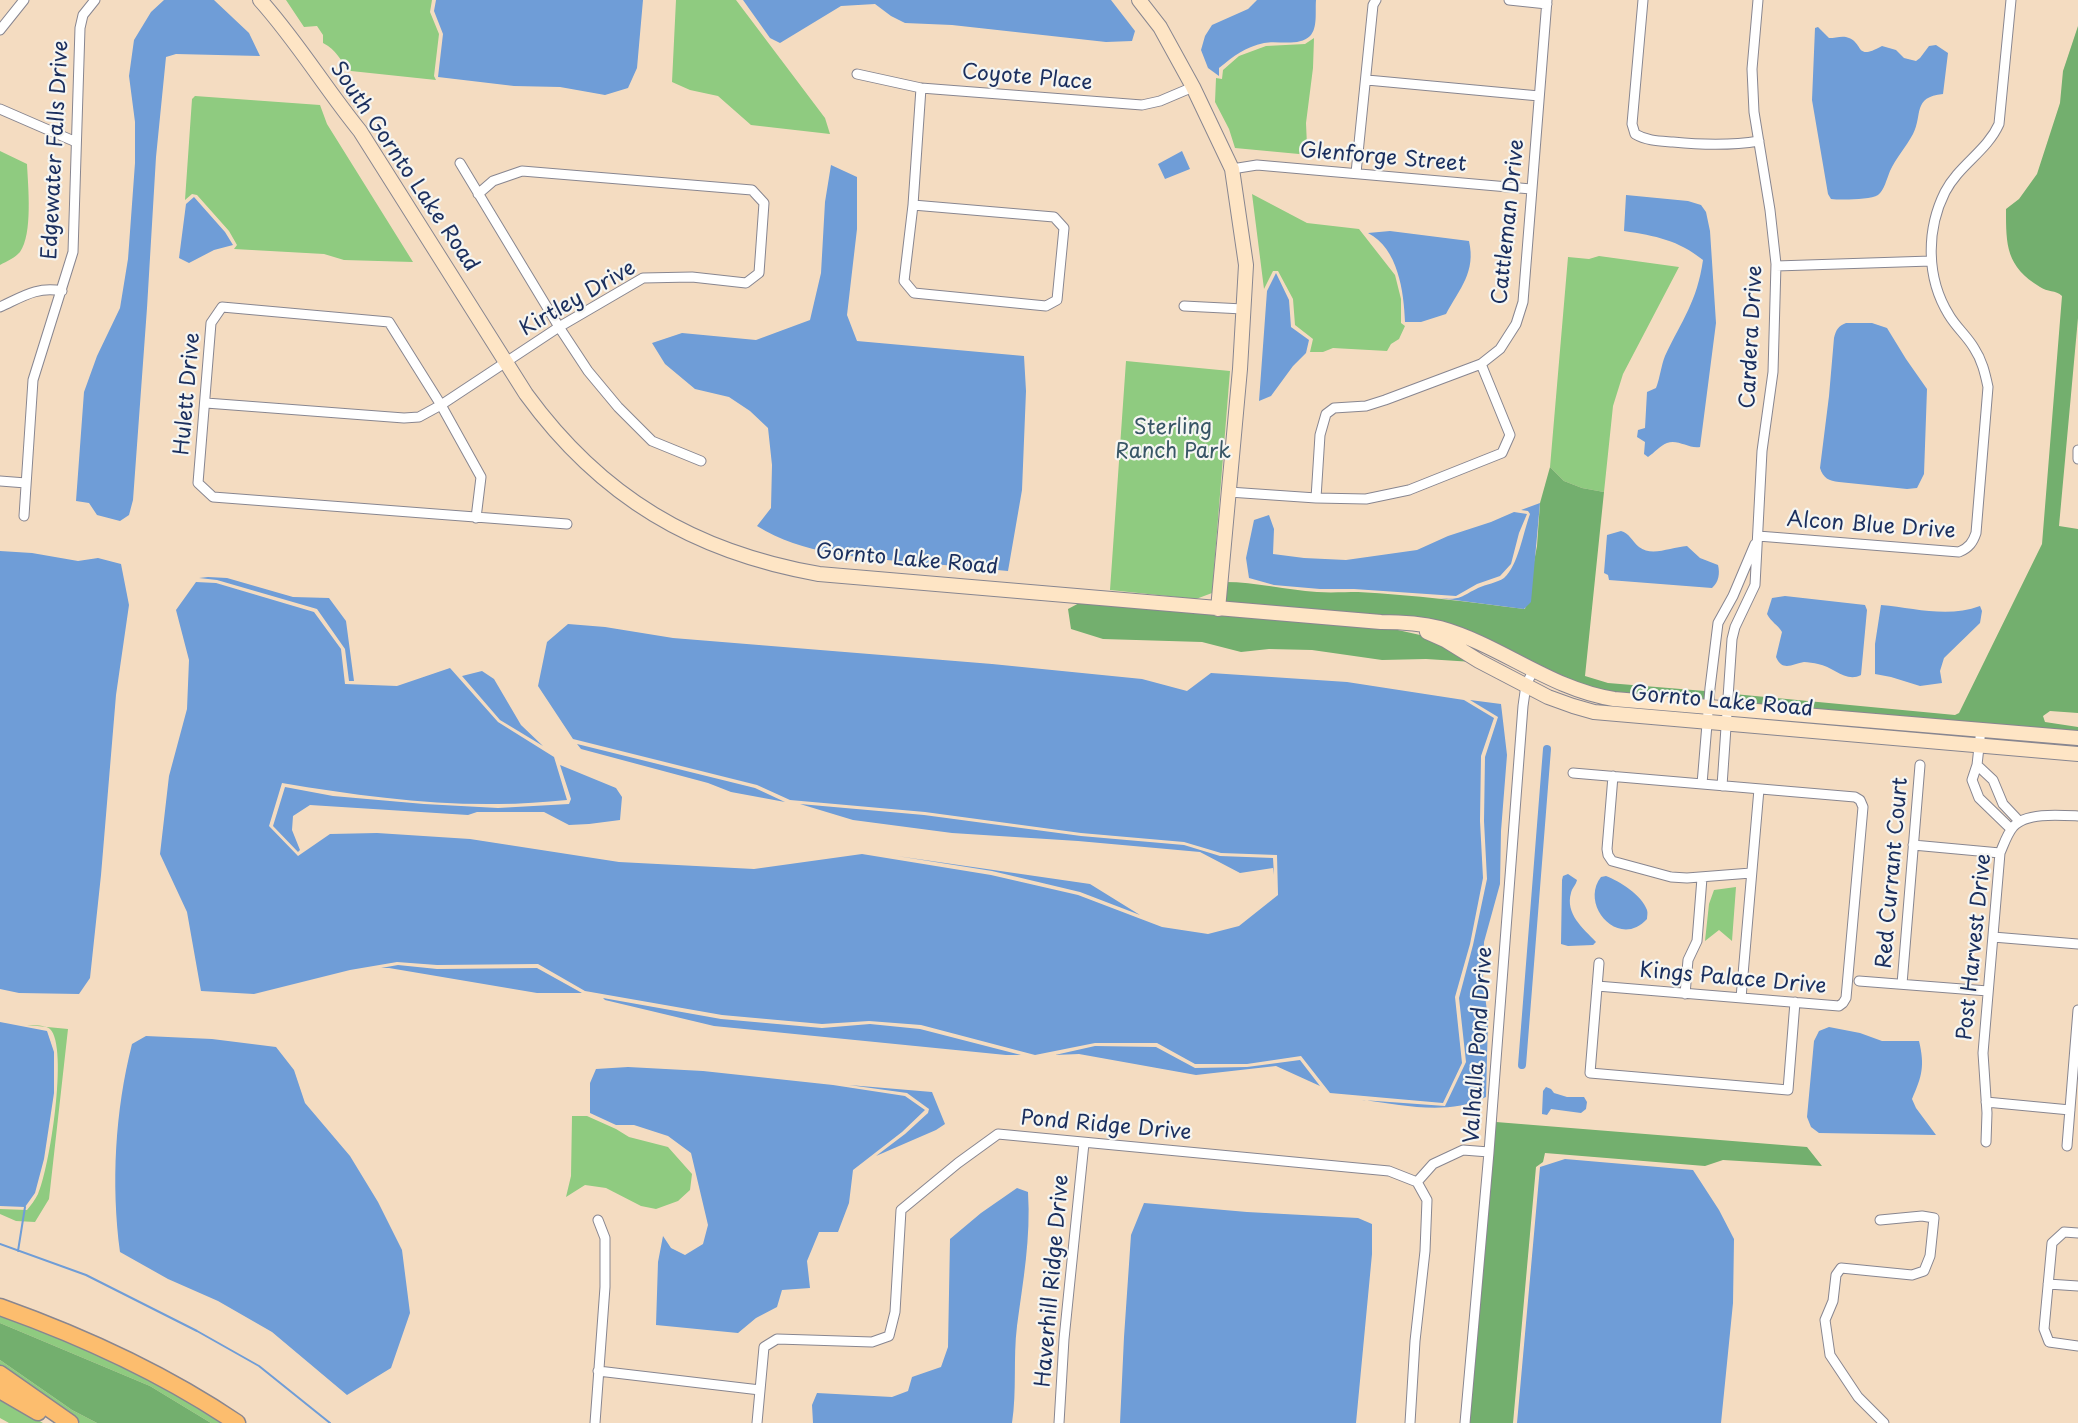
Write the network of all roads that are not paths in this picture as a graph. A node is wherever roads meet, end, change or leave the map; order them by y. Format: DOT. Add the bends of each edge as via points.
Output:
graph roads {
  1 [pos="24,0"];
  2 [pos="95,0"];
  3 [pos="260,0"];
  4 [pos="1139,0"];
  5 [pos="1376,0"];
  6 [pos="1509,0"];
  7 [pos="1643,0"];
  8 [pos="1758,0"];
  9 [pos="2011,0"];
  10 [pos="1547,2"];
  11 [pos="0,30"];
  12 [pos="857,74"];
  13 [pos="1367,80"];
  14 [pos="1193,87"];
  15 [pos="921,88"];
  16 [pos="1539,96"];
  17 [pos="0,109"];
  18 [pos="1759,141"];
  19 [pos="76,142"];
  20 [pos="460,164"];
  21 [pos="1232,169"];
  22 [pos="1356,173"];
  23 [pos="1531,189"];
  24 [pos="478,194"];
  25 [pos="913,205"];
  26 [pos="1931,261"];
  27 [pos="1776,266"];
  28 [pos="62,291"];
  29 [pos="1184,306"];
  30 [pos="0,307"];
  31 [pos="1243,309"];
  32 [pos="559,327"];
  33 [pos="507,362"];
  34 [pos="1481,364"];
  35 [pos="206,403"];
  36 [pos="441,405"];
  37 [pos="2078,450"];
  38 [pos="2078,459"];
  39 [pos="701,461"];
  40 [pos="0,482"];
  41 [pos="26,483"];
  42 [pos="1229,492"];
  43 [pos="1316,498"];
  44 [pos="24,516"];
  45 [pos="476,518"];
  46 [pos="567,524"];
  47 [pos="1758,536"];
  48 [pos="1735,591"];
  49 [pos="1750,596"];
  50 [pos="1218,609"];
  51 [pos="1381,622"];
  52 [pos="1533,671"];
  53 [pos="1526,685"];
  54 [pos="1709,706"];
  55 [pos="1728,708"];
  56 [pos="1708,722"];
  57 [pos="1727,723"];
  58 [pos="1981,729"];
  59 [pos="2078,738"];
  60 [pos="1979,746"];
  61 [pos="2078,754"];
  62 [pos="1920,765"];
  63 [pos="1977,765"];
  64 [pos="1573,773"];
  65 [pos="1613,776"];
  66 [pos="1702,784"];
  67 [pos="1722,786"];
  68 [pos="1759,789"];
  69 [pos="2078,816"];
  70 [pos="2019,821"];
  71 [pos="2011,829"];
  72 [pos="1913,845"];
  73 [pos="2000,853"];
  74 [pos="1751,873"];
  75 [pos="1702,878"];
  76 [pos="1993,937"];
  77 [pos="2078,944"];
  78 [pos="1599,963"];
  79 [pos="1859,981"];
  80 [pos="1902,984"];
  81 [pos="1598,986"];
  82 [pos="1988,991"];
  83 [pos="1685,994"];
  84 [pos="1741,998"];
  85 [pos="1795,1002"];
  86 [pos="2078,1010"];
  87 [pos="1986,1102"];
  88 [pos="2070,1110"];
  89 [pos="1986,1142"];
  90 [pos="1084,1143"];
  91 [pos="2067,1146"];
  92 [pos="1489,1152"];
  93 [pos="1417,1182"];
  94 [pos="598,1220"];
  95 [pos="1880,1220"];
  96 [pos="2078,1233"];
  97 [pos="2048,1284"];
  98 [pos="2078,1286"];
  99 [pos="0,1307"];
  100 [pos="2078,1346"];
  101 [pos="598,1371"];
  102 [pos="0,1374"];
  103 [pos="0,1390"];
  104 [pos="759,1390"];
  105 [pos="56,1423"];
  106 [pos="70,1423"];
  107 [pos="237,1423"];
  108 [pos="595,1423"];
  109 [pos="757,1423"];
  110 [pos="1059,1423"];
  111 [pos="1410,1423"];
  112 [pos="1465,1423"];
  113 [pos="1884,1423"];
  1 -- 11 [label="street"];
  2 -- 19 [label="street, Edgewater Falls Drive" via="83,15 80,28"];
  3 -- 33 [label="street, South Gornto Lake Road" via="360,131"];
  4 -- 14 [label="street" via="1160,27"];
  5 -- 13 [label="street"];
  6 -- 10 [label="street"];
  7 -- 18 [label="street" via="1632,124 1635,134 1714,146"];
  8 -- 18 [label="street, Cardera Drive" via="1752,69"];
  9 -- 26 [label="street, Alcon Blue Drive" via="1999,124 1946,191 1937,211"];
  10 -- 16 [label="street, Cattleman Drive"];
  12 -- 15 [label="street, Coyote Place"];
  13 -- 16 [label="street"];
  13 -- 22 [label="street"];
  14 -- 15 [label="street, Coyote Place" via="1142,105"];
  14 -- 21 [label="street"];
  15 -- 25 [label="street"];
  16 -- 23 [label="street, Cattleman Drive"];
  17 -- 19 [label="street"];
  18 -- 27 [label="street, Cardera Drive"];
  19 -- 28 [label="street, Edgewater Falls Drive" via="73,252"];
  20 -- 24 [label="street"];
  21 -- 22 [label="street, Glenforge Street" via="1257,165"];
  21 -- 31 [label="street" via="1246,265"];
  22 -- 23 [label="street, Glenforge Street"];
  23 -- 34 [label="street, Cattleman Drive" via="1523,302 1516,324 1500,350"];
  24 -- 32 [label="street"];
  24 -- 32 [label="street, Kirtley Drive" via="493,181 522,171 752,190 764,202 759,273 746,282 643,278"];
  25 -- 25 [label="street" via="904,280 914,293 1046,306 1057,300 1064,228 1054,217"];
  26 -- 27 [label="street"];
  26 -- 47 [label="street, Alcon Blue Drive" via="1944,306 1974,348 1988,387 1974,541 1959,552"];
  27 -- 47 [label="street, Cardera Drive" via="1773,372 1765,426"];
  28 -- 30 [label="street" via="36,291"];
  28 -- 41 [label="street, Edgewater Falls Drive" via="33,380"];
  29 -- 31 [label="street"];
  31 -- 42 [label="street"];
  32 -- 33 [label="street, Kirtley Drive"];
  32 -- 39 [label="street" via="610,398 652,441"];
  33 -- 36 [label="street, Kirtley Drive"];
  33 -- 50 [label="street, Gornto Lake Road" via="546,422 590,467 632,502 701,540 762,561 819,574"];
  34 -- 43 [label="street, Cattleman Drive" via="1385,400 1334,408 1326,414 1320,435"];
  34 -- 43 [label="street" via="1510,435 1502,453 1409,490 1366,499"];
  35 -- 36 [label="street, Kirtley Drive" via="404,418 419,417"];
  35 -- 36 [label="street, Hulett Drive" via="211,323 222,307 389,322"];
  35 -- 45 [label="street, Hulett Drive" via="198,483 213,497"];
  36 -- 45 [label="street, Hulett Drive" via="481,477"];
  37 -- 38 [label="street"];
  40 -- 41 [label="street"];
  41 -- 44 [label="street, Edgewater Falls Drive"];
  42 -- 43 [label="street"];
  42 -- 50 [label="street"];
  45 -- 46 [label="street, Hulett Drive"];
  47 -- 48 [label="street, Cardera Drive"];
  47 -- 49 [label="street, Cardera Drive" via="1755,585"];
  48 -- 49 [label="street"];
  48 -- 54 [label="street, Cardera Drive" via="1718,623"];
  49 -- 55 [label="street, Cardera Drive" via="1732,639"];
  50 -- 51 [label="street, Gornto Lake Road"];
  51 -- 52 [label="street, Gornto Lake Road" via="1448,631"];
  51 -- 53 [label="street, Gornto Lake Road" via="1431,634"];
  52 -- 53 [label="street, Valhalla Pond Drive"];
  52 -- 54 [label="street, Gornto Lake Road" via="1569,687 1614,699"];
  53 -- 56 [label="street, Gornto Lake Road" via="1562,703 1594,712"];
  53 -- 92 [label="street, Valhalla Pond Drive"];
  54 -- 55 [label="street, Gornto Lake Road"];
  54 -- 56 [label="street"];
  55 -- 57 [label="street"];
  55 -- 58 [label="street, Gornto Lake Road"];
  56 -- 57 [label="street, Gornto Lake Road"];
  56 -- 66 [label="street"];
  57 -- 60 [label="street, Gornto Lake Road"];
  57 -- 67 [label="street"];
  58 -- 59 [label="street, Gornto Lake Road"];
  58 -- 60 [label="street"];
  60 -- 61 [label="street, Gornto Lake Road"];
  60 -- 63 [label="street"];
  62 -- 72 [label="street, Red Currant Court"];
  63 -- 70 [label="street" via="1993,780 2003,804"];
  63 -- 71 [label="street" via="1972,780 1979,798"];
  64 -- 65 [label="street, Kings Palace Drive"];
  65 -- 66 [label="street, Kings Palace Drive"];
  65 -- 75 [label="street" via="1607,849 1612,861 1671,877"];
  66 -- 67 [label="street, Kings Palace Drive"];
  67 -- 68 [label="street, Kings Palace Drive"];
  68 -- 74 [label="street"];
  68 -- 85 [label="street, Kings Palace Drive" via="1855,797 1863,807 1846,998 1839,1006"];
  69 -- 70 [label="street" via="2054,814"];
  70 -- 71 [label="street, Post Harvest Drive"];
  71 -- 73 [label="street, Post Harvest Drive"];
  72 -- 73 [label="street"];
  72 -- 80 [label="street, Red Currant Court"];
  73 -- 76 [label="street, Post Harvest Drive"];
  74 -- 75 [label="street"];
  74 -- 84 [label="street"];
  75 -- 83 [label="street" via="1697,940 1688,960"];
  76 -- 77 [label="street"];
  76 -- 82 [label="street, Post Harvest Drive"];
  78 -- 81 [label="street"];
  79 -- 80 [label="street"];
  80 -- 82 [label="street"];
  81 -- 83 [label="street, Kings Palace Drive"];
  81 -- 85 [label="street" via="1590,1073 1788,1090"];
  82 -- 87 [label="street, Post Harvest Drive" via="1983,1053"];
  83 -- 84 [label="street, Kings Palace Drive"];
  84 -- 85 [label="street, Kings Palace Drive"];
  86 -- 88 [label="street"];
  87 -- 88 [label="street"];
  87 -- 89 [label="street, Post Harvest Drive"];
  88 -- 91 [label="street"];
  90 -- 93 [label="street, Pond Ridge Drive" via="1389,1171"];
  90 -- 104 [label="street, Pond Ridge Drive" via="998,1134 958,1163 901,1210 895,1312 889,1336 872,1341 777,1340 764,1347"];
  90 -- 110 [label="street, Haverhill Ridge Drive"];
  92 -- 93 [label="street" via="1463,1150 1433,1164"];
  92 -- 112 [label="street, Valhalla Pond Drive"];
  93 -- 111 [label="street" via="1427,1200"];
  94 -- 101 [label="street" via="605,1238"];
  95 -- 113 [label="street" via="1934,1218 1930,1256 1924,1271 1912,1275 1841,1268 1825,1320 1830,1355 1858,1397"];
  96 -- 97 [label="street" via="2064,1232 2052,1243"];
  97 -- 98 [label="street"];
  97 -- 100 [label="street" via="2044,1329 2049,1342"];
  99 -- 107 [label="highway" via="120,1355"];
  101 -- 104 [label="street"];
  101 -- 108 [label="street"];
  102 -- 106 [label="highway"];
  103 -- 105 [label="highway"];
  104 -- 109 [label="street, Pond Ridge Drive"];
}
